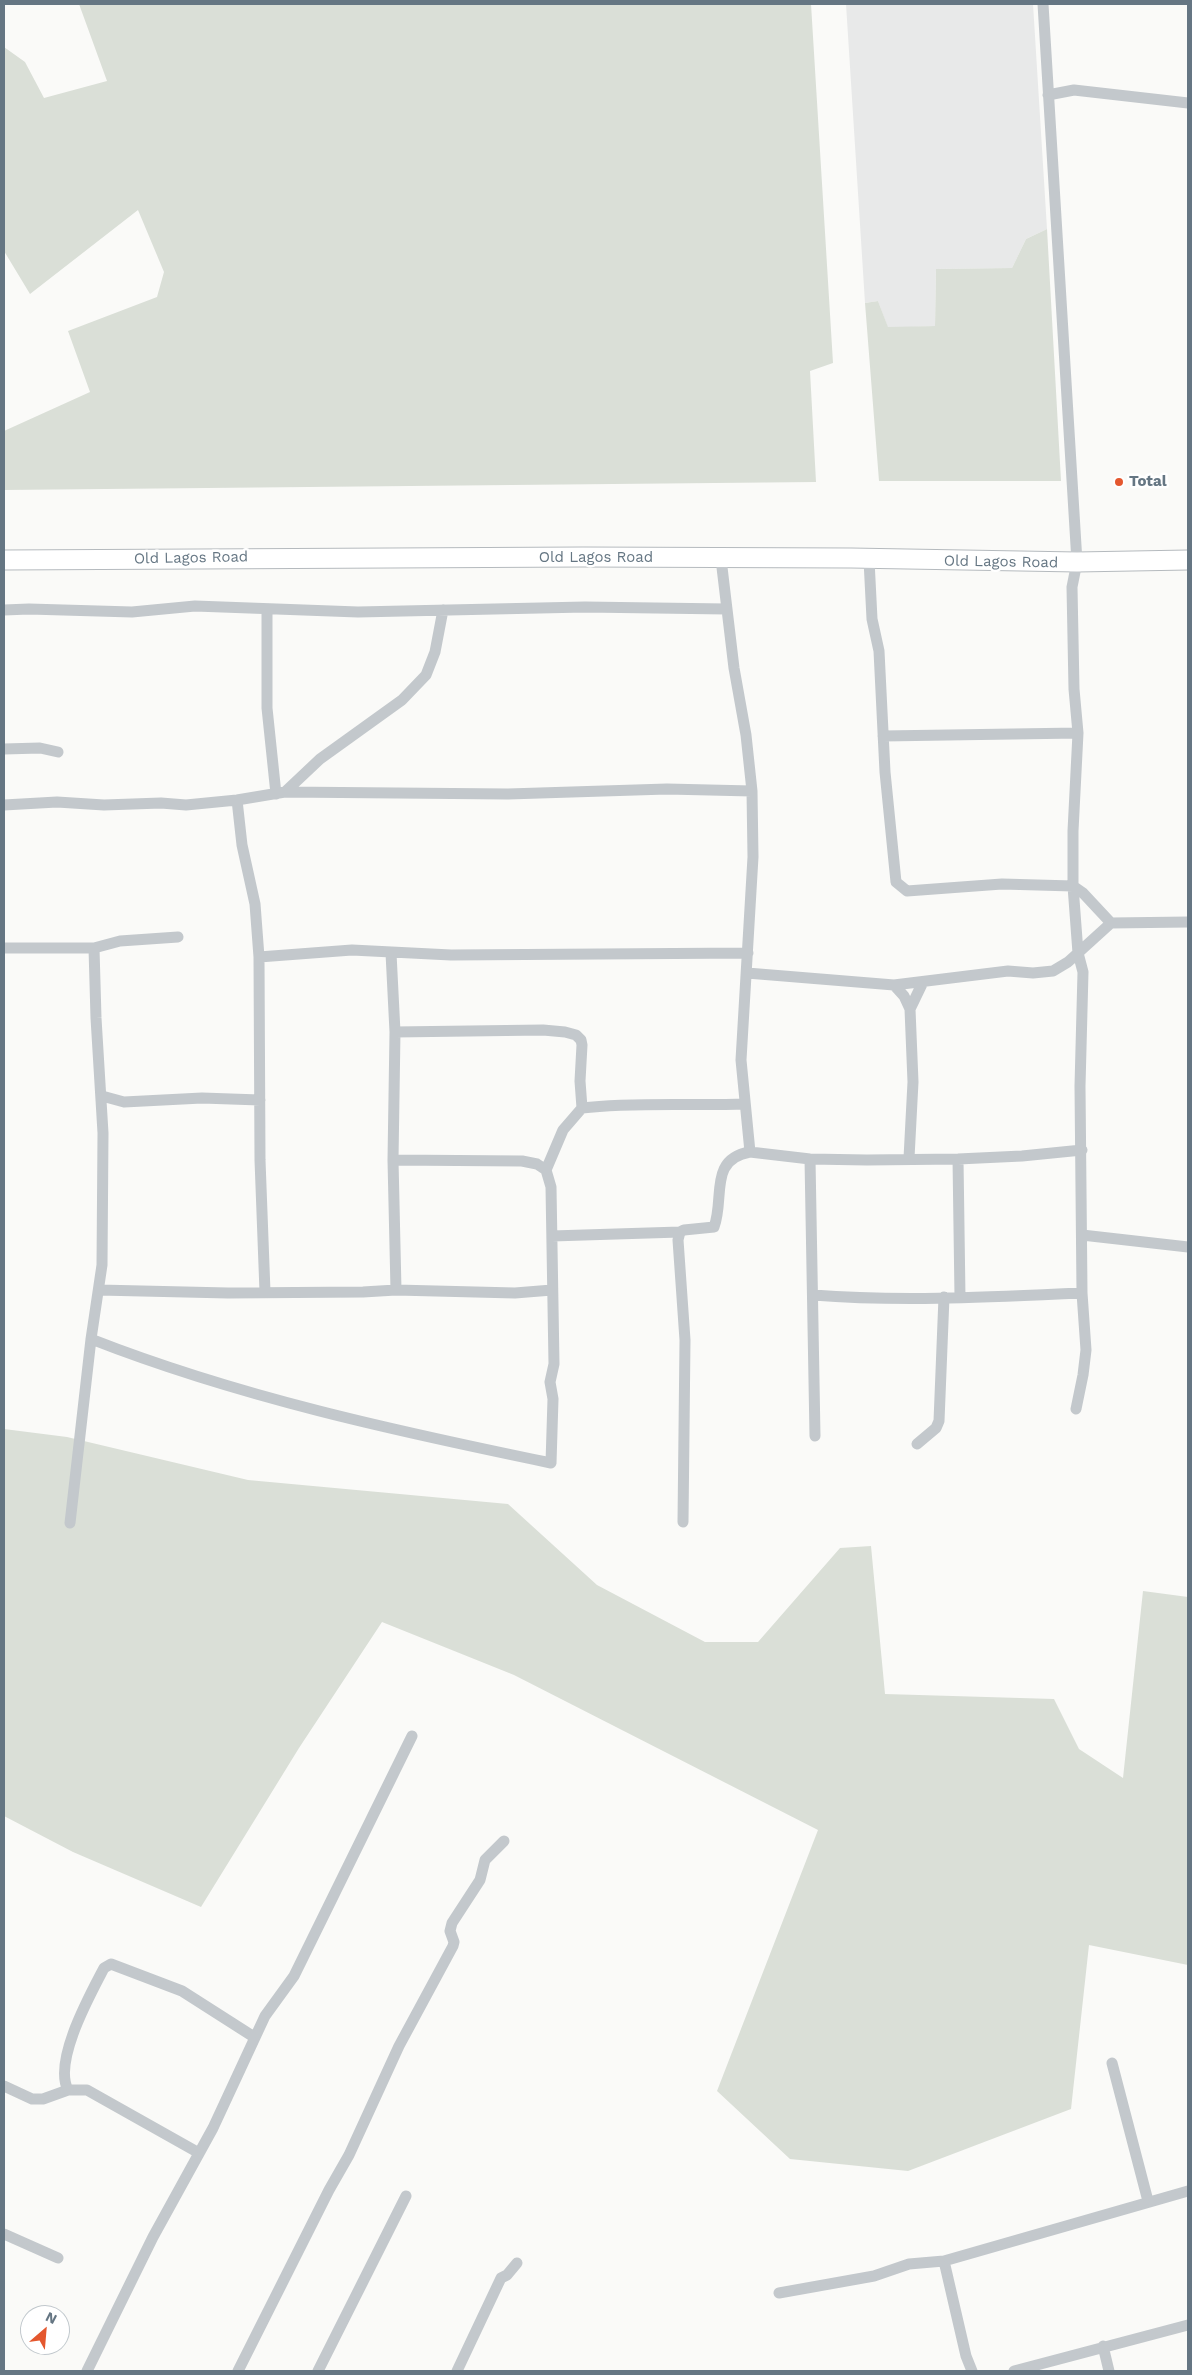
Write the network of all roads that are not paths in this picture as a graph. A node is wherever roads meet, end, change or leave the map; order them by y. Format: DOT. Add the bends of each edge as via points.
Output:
graph roads {
  1 [pos="1043,4"];
  2 [pos="1048,95"];
  3 [pos="1188,102"];
  4 [pos="1187,558"];
  5 [pos="721,559"];
  6 [pos="4,560"];
  7 [pos="869,560"];
  8 [pos="1077,562"];
  9 [pos="726,609"];
  10 [pos="4,610"];
  11 [pos="267,610"];
  12 [pos="443,610"];
  13 [pos="1078,733"];
  14 [pos="883,736"];
  15 [pos="4,749"];
  16 [pos="58,752"];
  17 [pos="752,791"];
  18 [pos="281,793"];
  19 [pos="237,800"];
  20 [pos="4,805"];
  21 [pos="1074,886"];
  22 [pos="1188,922"];
  23 [pos="1111,923"];
  24 [pos="178,937"];
  25 [pos="4,948"];
  26 [pos="94,948"];
  27 [pos="391,953"];
  28 [pos="1078,953"];
  29 [pos="748,954"];
  30 [pos="259,957"];
  31 [pos="747,973"];
  32 [pos="923,982"];
  33 [pos="894,985"];
  34 [pos="910,1009"];
  35 [pos="395,1032"];
  36 [pos="102,1096"];
  37 [pos="260,1100"];
  38 [pos="745,1104"];
  39 [pos="582,1108"];
  40 [pos="1082,1150"];
  41 [pos="750,1152"];
  42 [pos="909,1158"];
  43 [pos="810,1159"];
  44 [pos="958,1159"];
  45 [pos="393,1160"];
  46 [pos="546,1170"];
  47 [pos="680,1232"];
  48 [pos="1082,1235"];
  49 [pos="552,1236"];
  50 [pos="1188,1247"];
  51 [pos="99,1290"];
  52 [pos="396,1290"];
  53 [pos="552,1290"];
  54 [pos="265,1292"];
  55 [pos="1082,1293"];
  56 [pos="813,1295"];
  57 [pos="960,1297"];
  58 [pos="944,1298"];
  59 [pos="91,1339"];
  60 [pos="1076,1410"];
  61 [pos="815,1436"];
  62 [pos="917,1444"];
  63 [pos="683,1522"];
  64 [pos="70,1523"];
  65 [pos="412,1736"];
  66 [pos="504,1842"];
  67 [pos="254,2038"];
  68 [pos="1112,2064"];
  69 [pos="4,2086"];
  70 [pos="68,2090"];
  71 [pos="199,2153"];
  72 [pos="1188,2191"];
  73 [pos="406,2196"];
  74 [pos="1148,2201"];
  75 [pos="4,2234"];
  76 [pos="58,2258"];
  77 [pos="944,2261"];
  78 [pos="517,2263"];
  79 [pos="779,2293"];
  80 [pos="1188,2325"];
  81 [pos="1103,2346"];
  82 [pos="87,2371"];
  83 [pos="238,2371"];
  84 [pos="318,2371"];
  85 [pos="457,2371"];
  86 [pos="972,2371"];
  87 [pos="1014,2371"];
  88 [pos="1109,2371"];
  1 -- 2 [label="street"];
  2 -- 3 [label="street" via="1074,90"];
  2 -- 8 [label="street"];
  4 -- 8 [label="main road, Old Lagos Road"];
  5 -- 6 [label="main road, Old Lagos Road" via="247,557"];
  5 -- 7 [label="main road, Old Lagos Road"];
  5 -- 9 [label="street"];
  7 -- 8 [label="main road, Old Lagos Road"];
  7 -- 14 [label="street" via="872,619 879,650"];
  8 -- 13 [label="street" via="1072,587 1072,615"];
  9 -- 12 [label="street"];
  9 -- 17 [label="street"];
  10 -- 11 [label="street" via="132,612 195,606"];
  11 -- 12 [label="street"];
  11 -- 18 [label="street" via="267,708"];
  12 -- 18 [label="street" via="426,675 402,700 320,759"];
  13 -- 14 [label="street"];
  13 -- 21 [label="street"];
  14 -- 21 [label="street" via="894,872 901,888 907,891 1002,884"];
  15 -- 16 [label="street" via="40,748"];
  17 -- 18 [label="street"];
  17 -- 29 [label="street" via="753,857"];
  18 -- 19 [label="street"];
  19 -- 20 [label="street" via="186,805 57,802"];
  19 -- 30 [label="street" via="242,845 255,904"];
  21 -- 23 [label="street"];
  21 -- 28 [label="street"];
  22 -- 23 [label="street"];
  23 -- 28 [label="street"];
  24 -- 26 [label="street" via="120,941"];
  25 -- 26 [label="street"];
  26 -- 36 [label="street"];
  27 -- 29 [label="street"];
  27 -- 30 [label="street" via="326,951"];
  27 -- 35 [label="street"];
  28 -- 32 [label="street" via="1053,971 1008,972"];
  28 -- 40 [label="street" via="1084,992 1080,1058"];
  29 -- 31 [label="street"];
  30 -- 37 [label="street"];
  31 -- 33 [label="street"];
  31 -- 38 [label="street" via="741,1060"];
  32 -- 33 [label="street"];
  32 -- 34 [label="street"];
  33 -- 34 [label="street"];
  34 -- 42 [label="street" via="913,1082"];
  35 -- 39 [label="street" via="543,1030 576,1035 582,1045"];
  35 -- 45 [label="street"];
  36 -- 37 [label="street" via="124,1102 202,1098"];
  36 -- 51 [label="street" via="102,1265"];
  37 -- 54 [label="street"];
  38 -- 39 [label="street" via="617,1104"];
  38 -- 41 [label="street"];
  39 -- 46 [label="street" via="563,1130"];
  40 -- 44 [label="street"];
  40 -- 48 [label="street"];
  41 -- 43 [label="street"];
  41 -- 47 [label="street" via="726,1164 714,1227"];
  42 -- 43 [label="street"];
  42 -- 44 [label="street"];
  43 -- 56 [label="street"];
  44 -- 57 [label="street"];
  45 -- 46 [label="street" via="522,1161"];
  45 -- 52 [label="street"];
  46 -- 49 [label="street" via="551,1187"];
  47 -- 49 [label="street"];
  47 -- 63 [label="street" via="685,1340"];
  48 -- 50 [label="street"];
  48 -- 55 [label="street"];
  49 -- 53 [label="street"];
  51 -- 54 [label="street"];
  51 -- 59 [label="street"];
  52 -- 53 [label="street" via="515,1293"];
  52 -- 54 [label="street"];
  53 -- 59 [label="street" via="551,1463 348,1419 198,1377"];
  55 -- 57 [label="street"];
  55 -- 60 [label="street" via="1086,1350"];
  56 -- 58 [label="street"];
  56 -- 61 [label="street"];
  57 -- 58 [label="street"];
  58 -- 62 [label="street" via="939,1421 936,1428"];
  59 -- 64 [label="street"];
  65 -- 67 [label="street" via="294,1976 265,2016"];
  66 -- 83 [label="street" via="486,1860 480,1880 452,1923 453,1946 399,2046 349,2155"];
  67 -- 70 [label="street" via="182,1990 112,1964 104,1968 74,2028 64,2078"];
  67 -- 71 [label="street"];
  68 -- 74 [label="street"];
  69 -- 70 [label="street" via="32,2099 43,2099"];
  70 -- 71 [label="street" via="87,2090"];
  71 -- 82 [label="street" via="153,2237"];
  72 -- 74 [label="street"];
  73 -- 84 [label="street"];
  74 -- 77 [label="street"];
  75 -- 76 [label="street"];
  77 -- 79 [label="street" via="909,2264 874,2276"];
  77 -- 86 [label="street"];
  78 -- 85 [label="street" via="501,2278"];
  80 -- 81 [label="street"];
  81 -- 87 [label="street"];
  81 -- 88 [label="street"];
}
